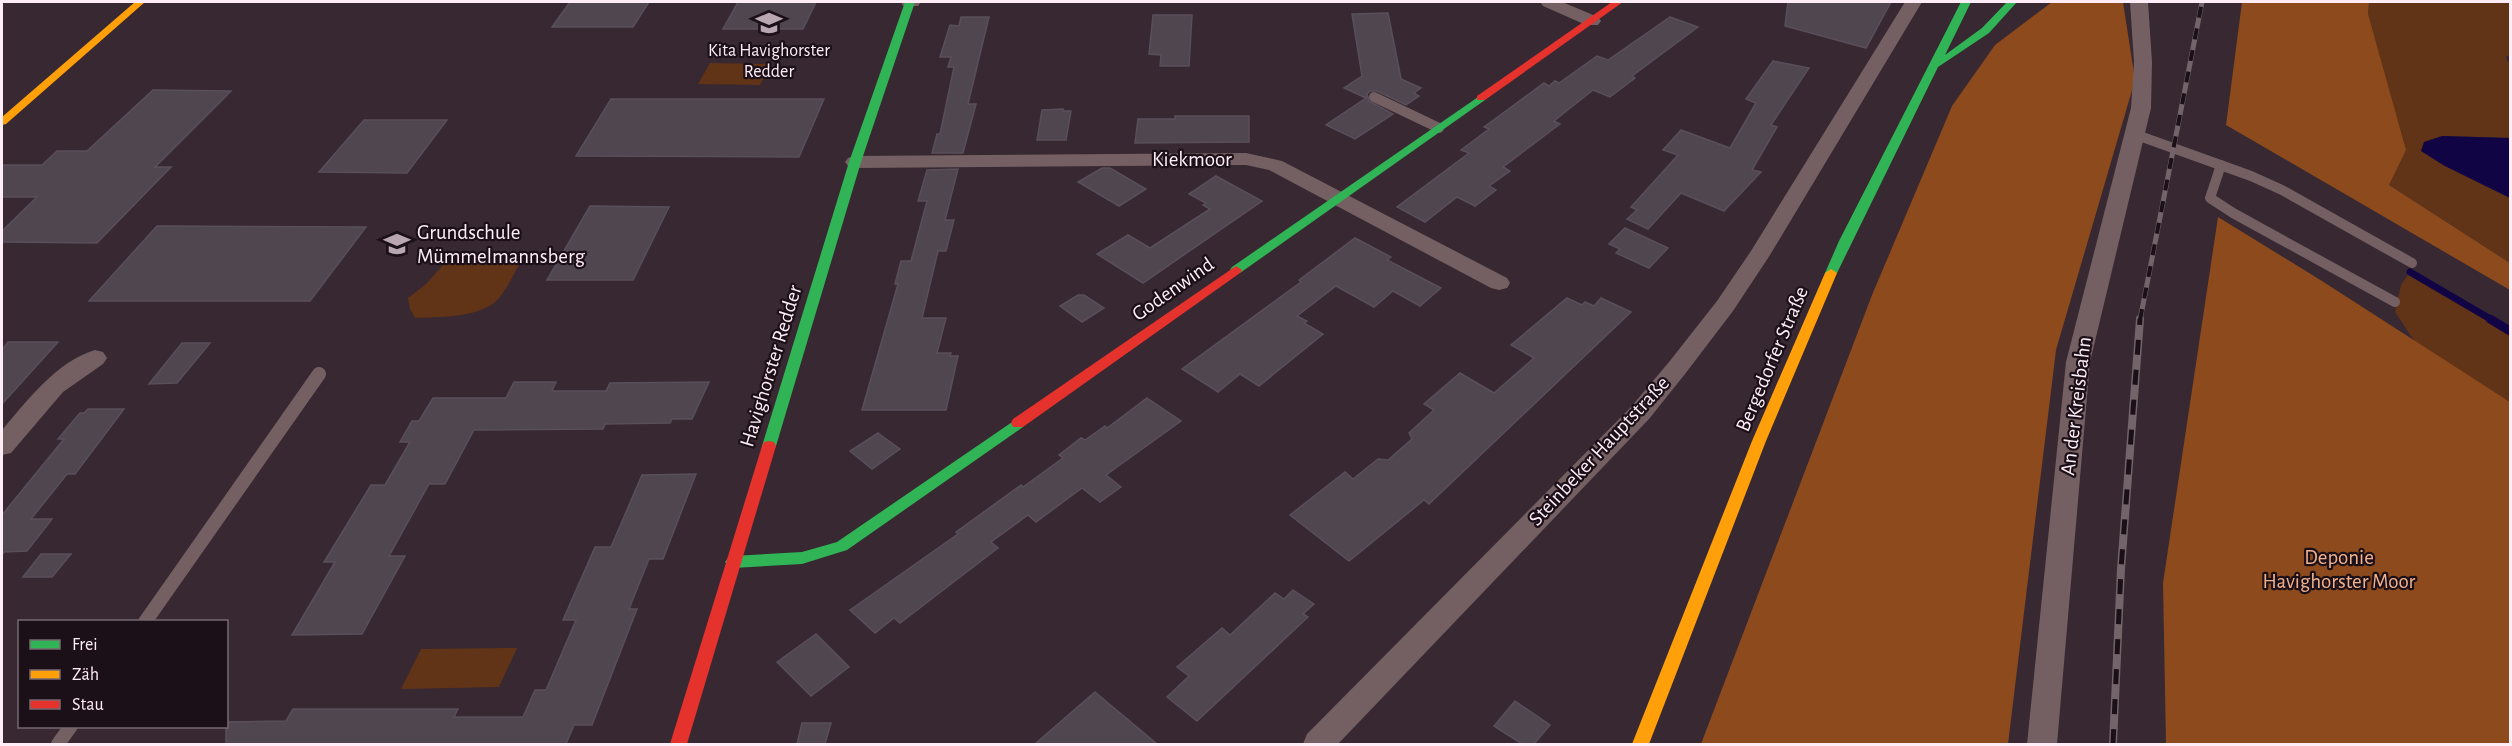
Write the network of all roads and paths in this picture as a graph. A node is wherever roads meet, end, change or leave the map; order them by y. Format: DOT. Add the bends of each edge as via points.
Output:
graph roads {
  1 [pos="141,2"];
  2 [pos="911,2"];
  3 [pos="1549,2"];
  4 [pos="1618,2"];
  5 [pos="1913,2"];
  6 [pos="1966,2"];
  7 [pos="2012,2"];
  8 [pos="2139,2"];
  9 [pos="1592,21"];
  10 [pos="1932,66"];
  11 [pos="1374,97"];
  12 [pos="2,122"];
  13 [pos="1439,128"];
  14 [pos="2134,134"];
  15 [pos="855,162"];
  16 [pos="2221,165"];
  17 [pos="1340,197"];
  18 [pos="2412,263"];
  19 [pos="1499,283"];
  20 [pos="2395,302"];
  21 [pos="95,358"];
  22 [pos="318,374"];
  23 [pos="2,446"];
  24 [pos="733,562"];
  25 [pos="146,620"];
  26 [pos="70,728"];
  27 [pos="58,744"];
  28 [pos="678,744"];
  29 [pos="1318,744"];
  30 [pos="1640,744"];
  31 [pos="2042,744"];
  1 -- 12 [label="street"];
  2 -- 15 [label="street, Havighorster Redder"];
  3 -- 9 [label="street"];
  4 -- 9 [label="street, Godenwind"];
  5 -- 29 [label="street, Steinbeker Hauptstraße" via="1735,291 1672,375 1640,413"];
  6 -- 10 [label="street, Bergedorfer Straße"];
  7 -- 10 [label="street" via="2005,14 1970,46"];
  8 -- 14 [label="street, An der Kreisbahn" via="2143,86"];
  9 -- 13 [label="street, Godenwind"];
  10 -- 30 [label="street, Bergedorfer Straße" via="1841,251 1759,441"];
  11 -- 13 [label="lane"];
  13 -- 17 [label="street, Godenwind"];
  14 -- 16 [label="lane"];
  14 -- 31 [label="street, An der Kreisbahn" via="2078,362"];
  15 -- 17 [label="street, Kiekmoor" via="1246,159 1275,165"];
  15 -- 24 [label="street, Havighorster Redder"];
  16 -- 18 [label="lane" via="2282,190"];
  16 -- 20 [label="lane" via="2210,198"];
  17 -- 19 [label="street, Kiekmoor"];
  17 -- 24 [label="street, Godenwind" via="842,546 808,558"];
  21 -- 23 [label="street" via="54,386"];
  22 -- 25 [label="lane"];
  24 -- 28 [label="street, Havighorster Redder"];
  26 -- 27 [label="lane"];
}
